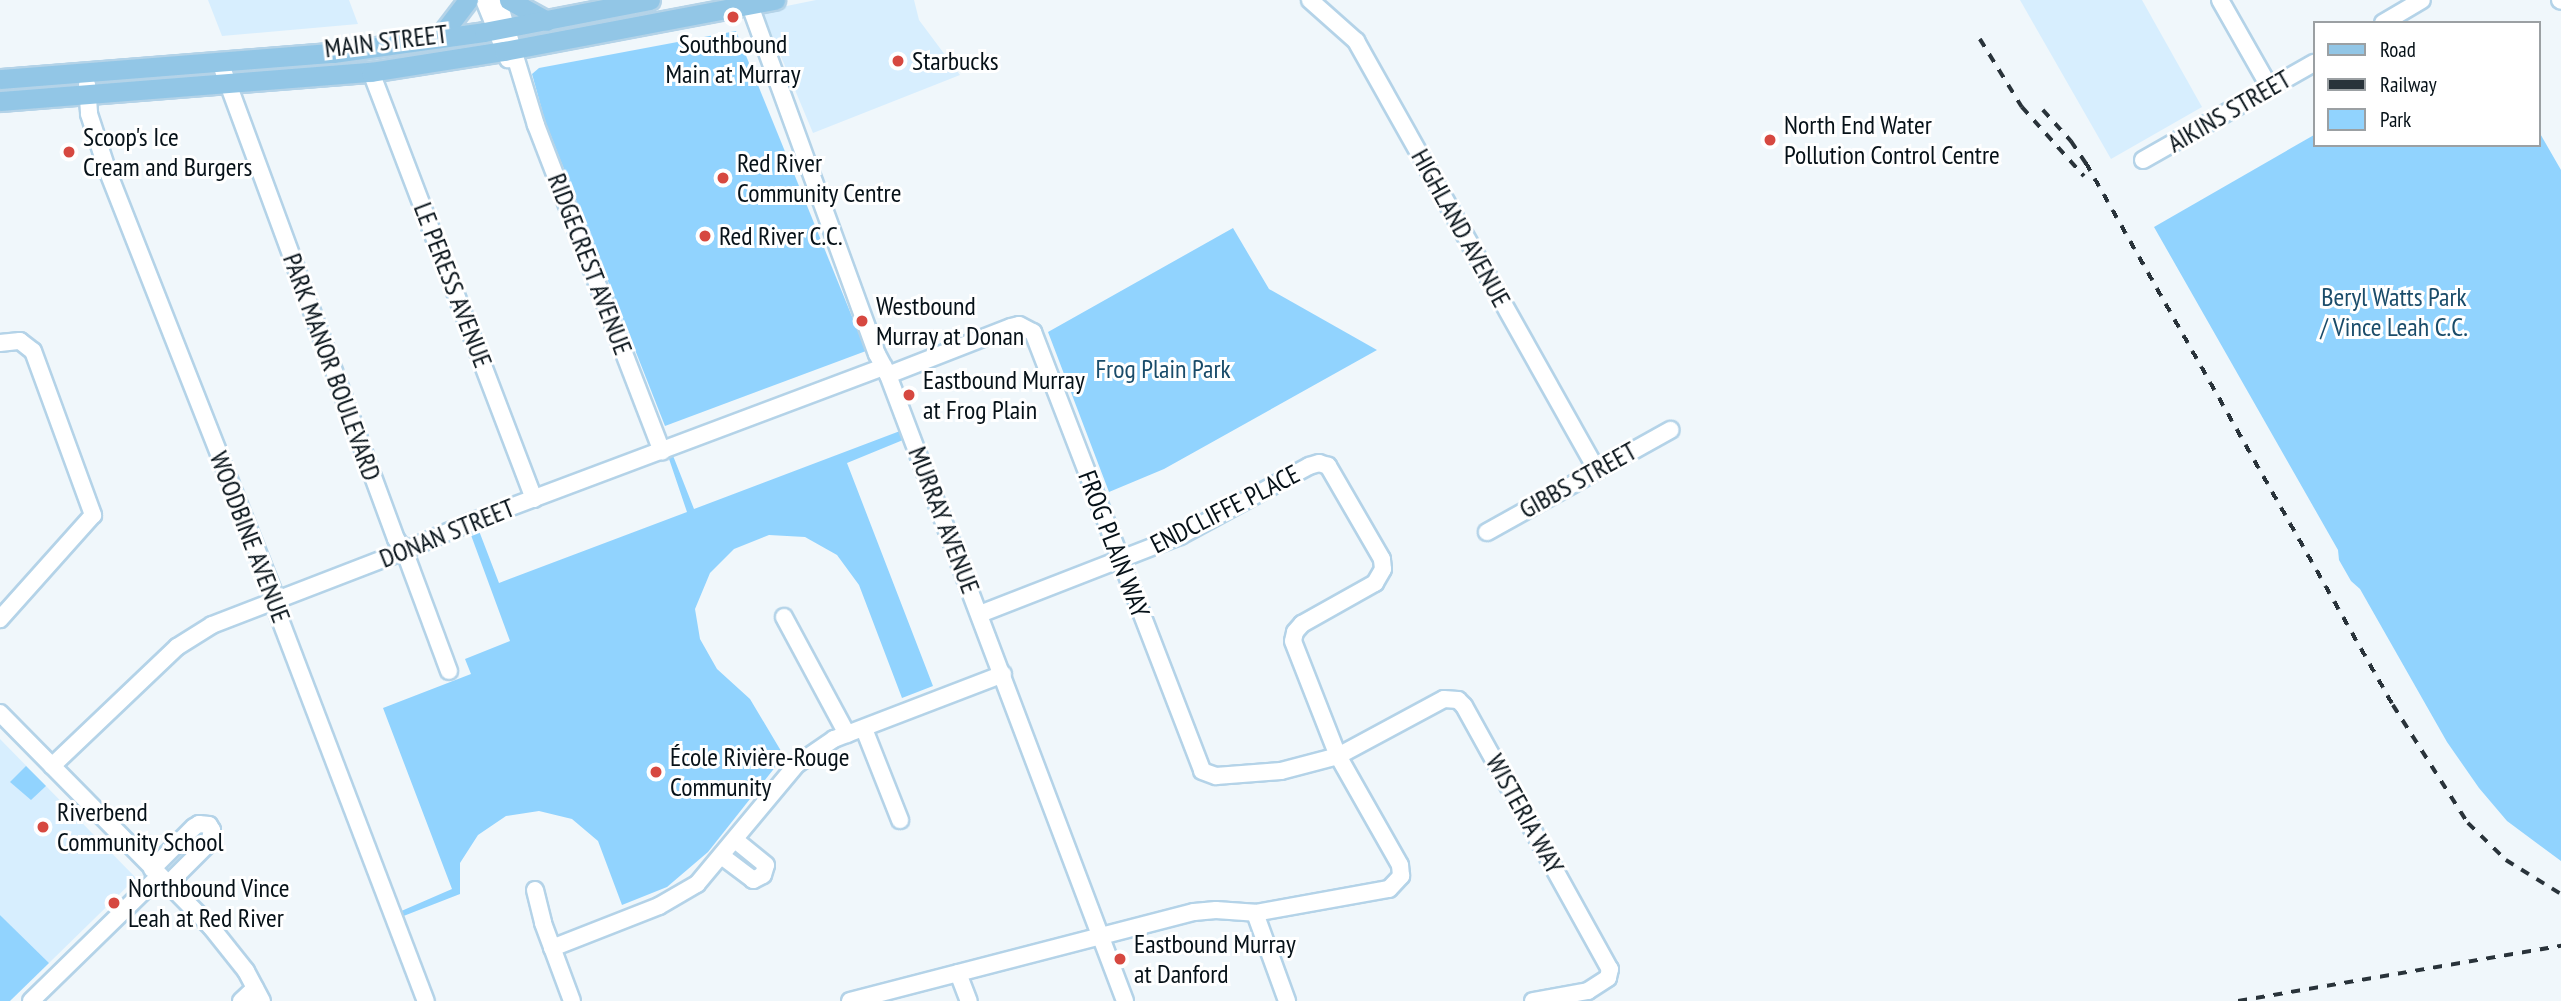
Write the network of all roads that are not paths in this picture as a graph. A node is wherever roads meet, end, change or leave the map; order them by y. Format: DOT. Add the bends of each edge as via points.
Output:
graph roads {
  1 [pos="468,0"];
  2 [pos="484,0"];
  3 [pos="498,0"];
  4 [pos="509,0"];
  5 [pos="650,0"];
  6 [pos="775,0"];
  7 [pos="1310,0"];
  8 [pos="2220,0"];
  9 [pos="2422,0"];
  10 [pos="749,3"];
  11 [pos="547,21"];
  12 [pos="2386,21"];
  13 [pos="502,28"];
  14 [pos="439,38"];
  15 [pos="510,50"];
  16 [pos="220,62"];
  17 [pos="2312,63"];
  18 [pos="88,71"];
  19 [pos="371,72"];
  20 [pos="0,79"];
  21 [pos="227,83"];
  22 [pos="2270,88"];
  23 [pos="86,94"];
  24 [pos="0,101"];
  25 [pos="2143,160"];
  26 [pos="0,343"];
  27 [pos="886,371"];
  28 [pos="1670,430"];
  29 [pos="662,452"];
  30 [pos="1596,469"];
  31 [pos="534,499"];
  32 [pos="1487,532"];
  33 [pos="404,550"];
  34 [pos="1120,560"];
  35 [pos="276,599"];
  36 [pos="980,614"];
  37 [pos="784,617"];
  38 [pos="0,619"];
  39 [pos="449,671"];
  40 [pos="1003,674"];
  41 [pos="0,713"];
  42 [pos="864,729"];
  43 [pos="847,734"];
  44 [pos="1338,756"];
  45 [pos="52,766"];
  46 [pos="900,820"];
  47 [pos="736,841"];
  48 [pos="723,857"];
  49 [pos="160,876"];
  50 [pos="535,890"];
  51 [pos="1255,913"];
  52 [pos="1101,935"];
  53 [pos="552,948"];
  54 [pos="958,973"];
  55 [pos="259,994"];
  56 [pos="31,1001"];
  57 [pos="241,1001"];
  58 [pos="426,1001"];
  59 [pos="572,1001"];
  60 [pos="850,1001"];
  61 [pos="969,1001"];
  62 [pos="1125,1001"];
  63 [pos="1287,1001"];
  64 [pos="1533,1001"];
  1 -- 14 [label="main road"];
  2 -- 13 [label="street, RIDGECREST AVENUE"];
  3 -- 13 [label="street, RIDGECREST AVENUE"];
  4 -- 11 [label="main road"];
  5 -- 11 [label="main road, MAIN STREET"];
  6 -- 10 [label="main road, MAIN STREET"];
  7 -- 30 [label="street, HIGHLAND AVENUE" via="1356,41"];
  8 -- 22 [label="street"];
  9 -- 12 [label="street"];
  10 -- 15 [label="main road, MAIN STREET"];
  10 -- 27 [label="street, MURRAY AVENUE"];
  11 -- 13 [label="main road, MAIN STREET"];
  13 -- 14 [label="main road, MAIN STREET"];
  13 -- 15 [label="street, RIDGECREST AVENUE"];
  14 -- 16 [label="main road, MAIN STREET"];
  15 -- 19 [label="main road, MAIN STREET"];
  15 -- 29 [label="street, RIDGECREST AVENUE" via="512,69 519,76"];
  16 -- 18 [label="main road, MAIN STREET"];
  16 -- 21 [label="street, PARK MANOR BOULEVARD"];
  17 -- 22 [label="street, AIKINS STREET"];
  18 -- 20 [label="main road, MAIN STREET"];
  18 -- 23 [label="street, WOODBINE AVENUE"];
  19 -- 21 [label="main road, MAIN STREET"];
  19 -- 31 [label="street, LE PERESS AVENUE"];
  21 -- 23 [label="main road, MAIN STREET"];
  21 -- 33 [label="street, PARK MANOR BOULEVARD" via="396,539"];
  22 -- 25 [label="street, AIKINS STREET"];
  23 -- 24 [label="main road, MAIN STREET"];
  23 -- 35 [label="street, WOODBINE AVENUE" via="108,172"];
  26 -- 38 [label="street" via="20,341 33,351 93,515"];
  27 -- 29 [label="street, DONAN STREET"];
  27 -- 34 [label="street, FROG PLAIN WAY" via="1011,327 1019,325 1033,332"];
  27 -- 36 [label="street, MURRAY AVENUE"];
  28 -- 30 [label="street, GIBBS STREET"];
  29 -- 31 [label="street, DONAN STREET"];
  30 -- 32 [label="street, GIBBS STREET"];
  31 -- 33 [label="street, DONAN STREET"];
  33 -- 35 [label="street, DONAN STREET"];
  33 -- 39 [label="street, PARK MANOR BOULEVARD"];
  34 -- 36 [label="street, ENDCLIFFE PLACE"];
  34 -- 44 [label="street, FROG PLAIN WAY" via="1202,771 1216,776 1281,771"];
  34 -- 44 [label="street, ENDCLIFFE PLACE" via="1180,536 1309,466 1328,466 1382,559 1383,569 1375,583 1295,632 1293,641"];
  35 -- 45 [label="street, DONAN STREET" via="212,625 177,647"];
  35 -- 58 [label="street, WOODBINE AVENUE"];
  36 -- 40 [label="street, MURRAY AVENUE"];
  37 -- 43 [label="street"];
  40 -- 42 [label="street"];
  40 -- 52 [label="street, MURRAY AVENUE"];
  41 -- 45 [label="street"];
  42 -- 43 [label="street"];
  42 -- 46 [label="street"];
  43 -- 47 [label="street" via="796,765"];
  44 -- 51 [label="street" via="1400,865 1397,885"];
  44 -- 64 [label="street, WISTERIA WAY" via="1444,699 1458,700 1464,706 1610,969 1608,978 1588,991"];
  45 -- 49 [label="street"];
  47 -- 48 [label="street"];
  47 -- 48 [label="street" via="766,864 763,875 753,880"];
  48 -- 53 [label="street" via="680,896"];
  49 -- 55 [label="street" via="211,927"];
  49 -- 56 [label="street"];
  50 -- 53 [label="street"];
  51 -- 52 [label="street" via="1194,912"];
  51 -- 63 [label="street"];
  52 -- 54 [label="street"];
  52 -- 62 [label="street, MURRAY AVENUE"];
  53 -- 59 [label="street"];
  54 -- 60 [label="street"];
  54 -- 61 [label="street"];
  55 -- 57 [label="street"];
}
